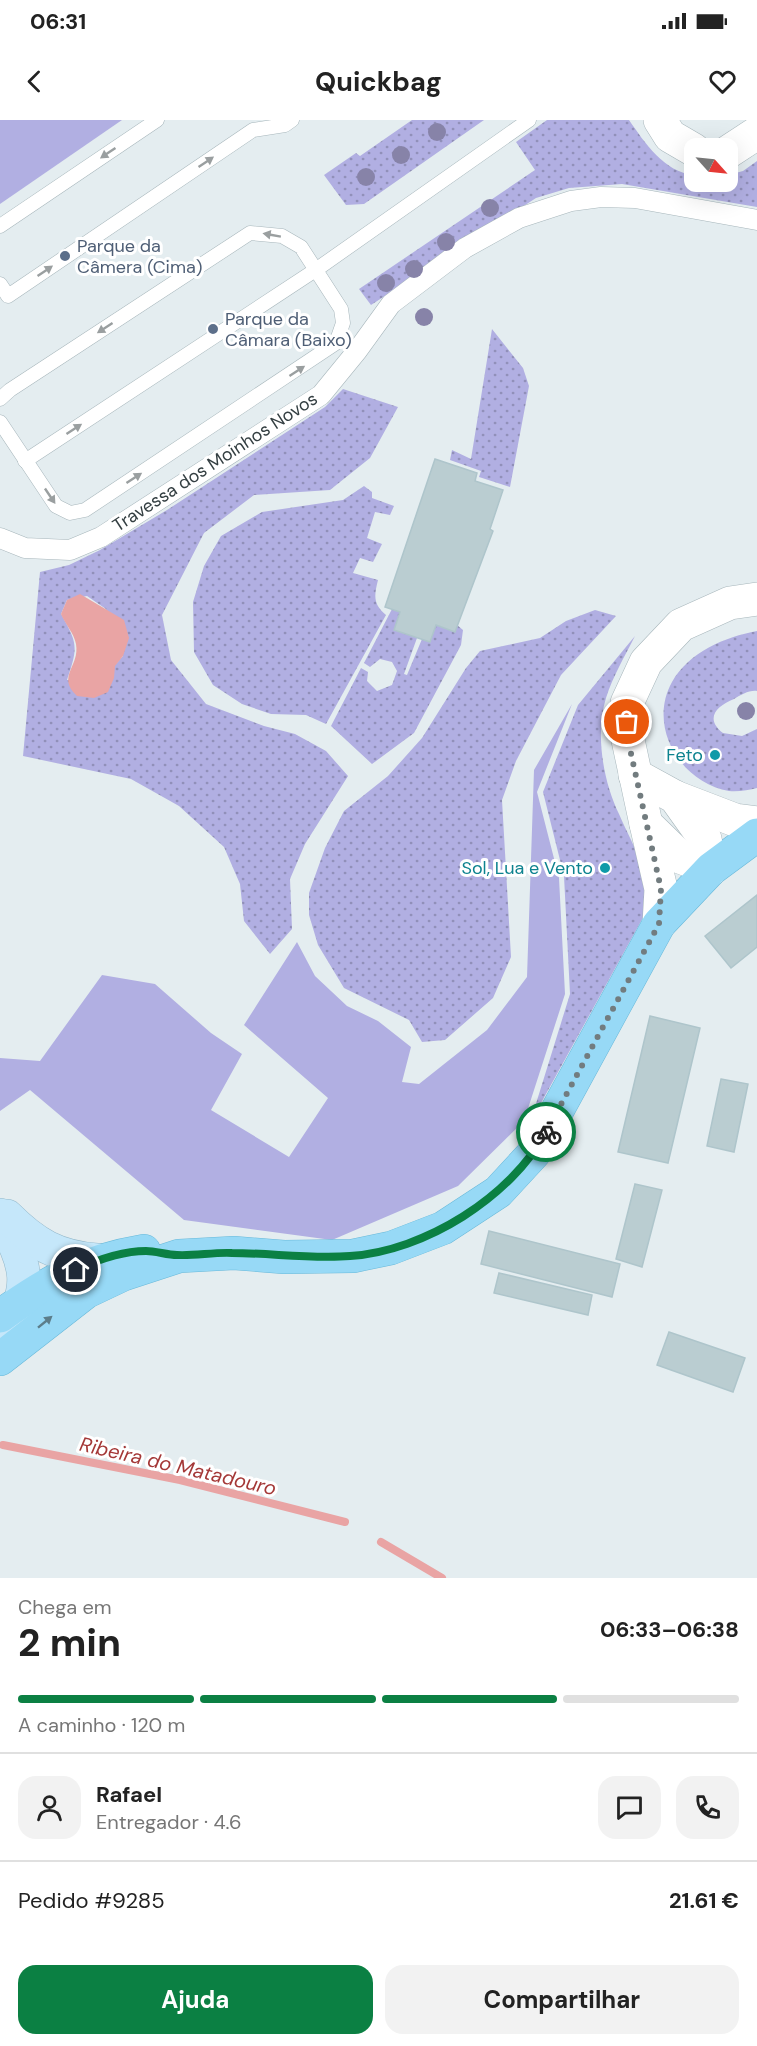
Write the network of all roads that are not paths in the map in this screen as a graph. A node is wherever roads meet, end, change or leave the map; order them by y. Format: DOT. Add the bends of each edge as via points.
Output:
graph roads {
  1 [pos="156,120"];
  2 [pos="292,120"];
  3 [pos="529,120"];
  4 [pos="660,120"];
  5 [pos="250,125"];
  6 [pos="757,134"];
  7 [pos="684,144"];
  8 [pos="738,146"];
  9 [pos="757,220"];
  10 [pos="0,226"];
  11 [pos="316,269"];
  12 [pos="0,284"];
  13 [pos="0,399"];
  14 [pos="0,422"];
  15 [pos="25,461"];
  16 [pos="0,538"];
  17 [pos="757,599"];
  18 [pos="636,775"];
  19 [pos="675,797"];
  20 [pos="757,823"];
  21 [pos="646,824"];
  22 [pos="757,835"];
  23 [pos="711,869"];
  24 [pos="659,924"];
  25 [pos="0,1209"];
  26 [pos="0,1215"];
  27 [pos="179,1256"];
  28 [pos="97,1260"];
  29 [pos="11,1308"];
  30 [pos="0,1338"];
  31 [pos="0,1359"];
  1 -- 10 [label="lane, one-way"];
  2 -- 5 [label="lane" via="285,125"];
  3 -- 11 [label="lane"];
  4 -- 7 [label="street" via="670,136"];
  12 -- 5 [label="lane, one-way" via="8,296"];
  6 -- 8 [label="street"];
  9 -- 16 [label="street, Travessa dos Moinhos Novos" via="634,198 601,197 571,201 519,218 465,248 391,304 321,394 101,537 70,550 26,548"];
  11 -- 13 [label="lane, one-way" via="301,247 282,236 250,233"];
  15 -- 11 [label="lane, one-way"];
  15 -- 11 [label="lane, one-way" via="56,506 70,513 85,510 308,364 336,343 343,323 342,309"];
  14 -- 15 [label="lane"];
  17 -- 18 [label="street" via="730,603 681,625 646,662 627,703 628,740"];
  18 -- 19 [label="street"];
  18 -- 21 [label="street"];
  19 -- 20 [label="street" via="735,820"];
  19 -- 23 [label="street" via="705,839"];
  21 -- 23 [label="street" via="680,857"];
  21 -- 24 [label="street" via="661,889"];
  22 -- 23 [label="main road"];
  23 -- 24 [label="main road"];
  24 -- 27 [label="main road" via="534,1153 498,1192 443,1228 391,1248 353,1256"];
  25 -- 28 [label="main road" via="27,1236 52,1250 72,1258"];
  26 -- 29 [label="main road" via="18,1249 22,1266"];
  27 -- 28 [label="main road" via="146,1251"];
  31 -- 27 [label="main road, one-way" via="86,1292 124,1274"];
  28 -- 29 [label="main road"];
  29 -- 30 [label="main road"];
}
